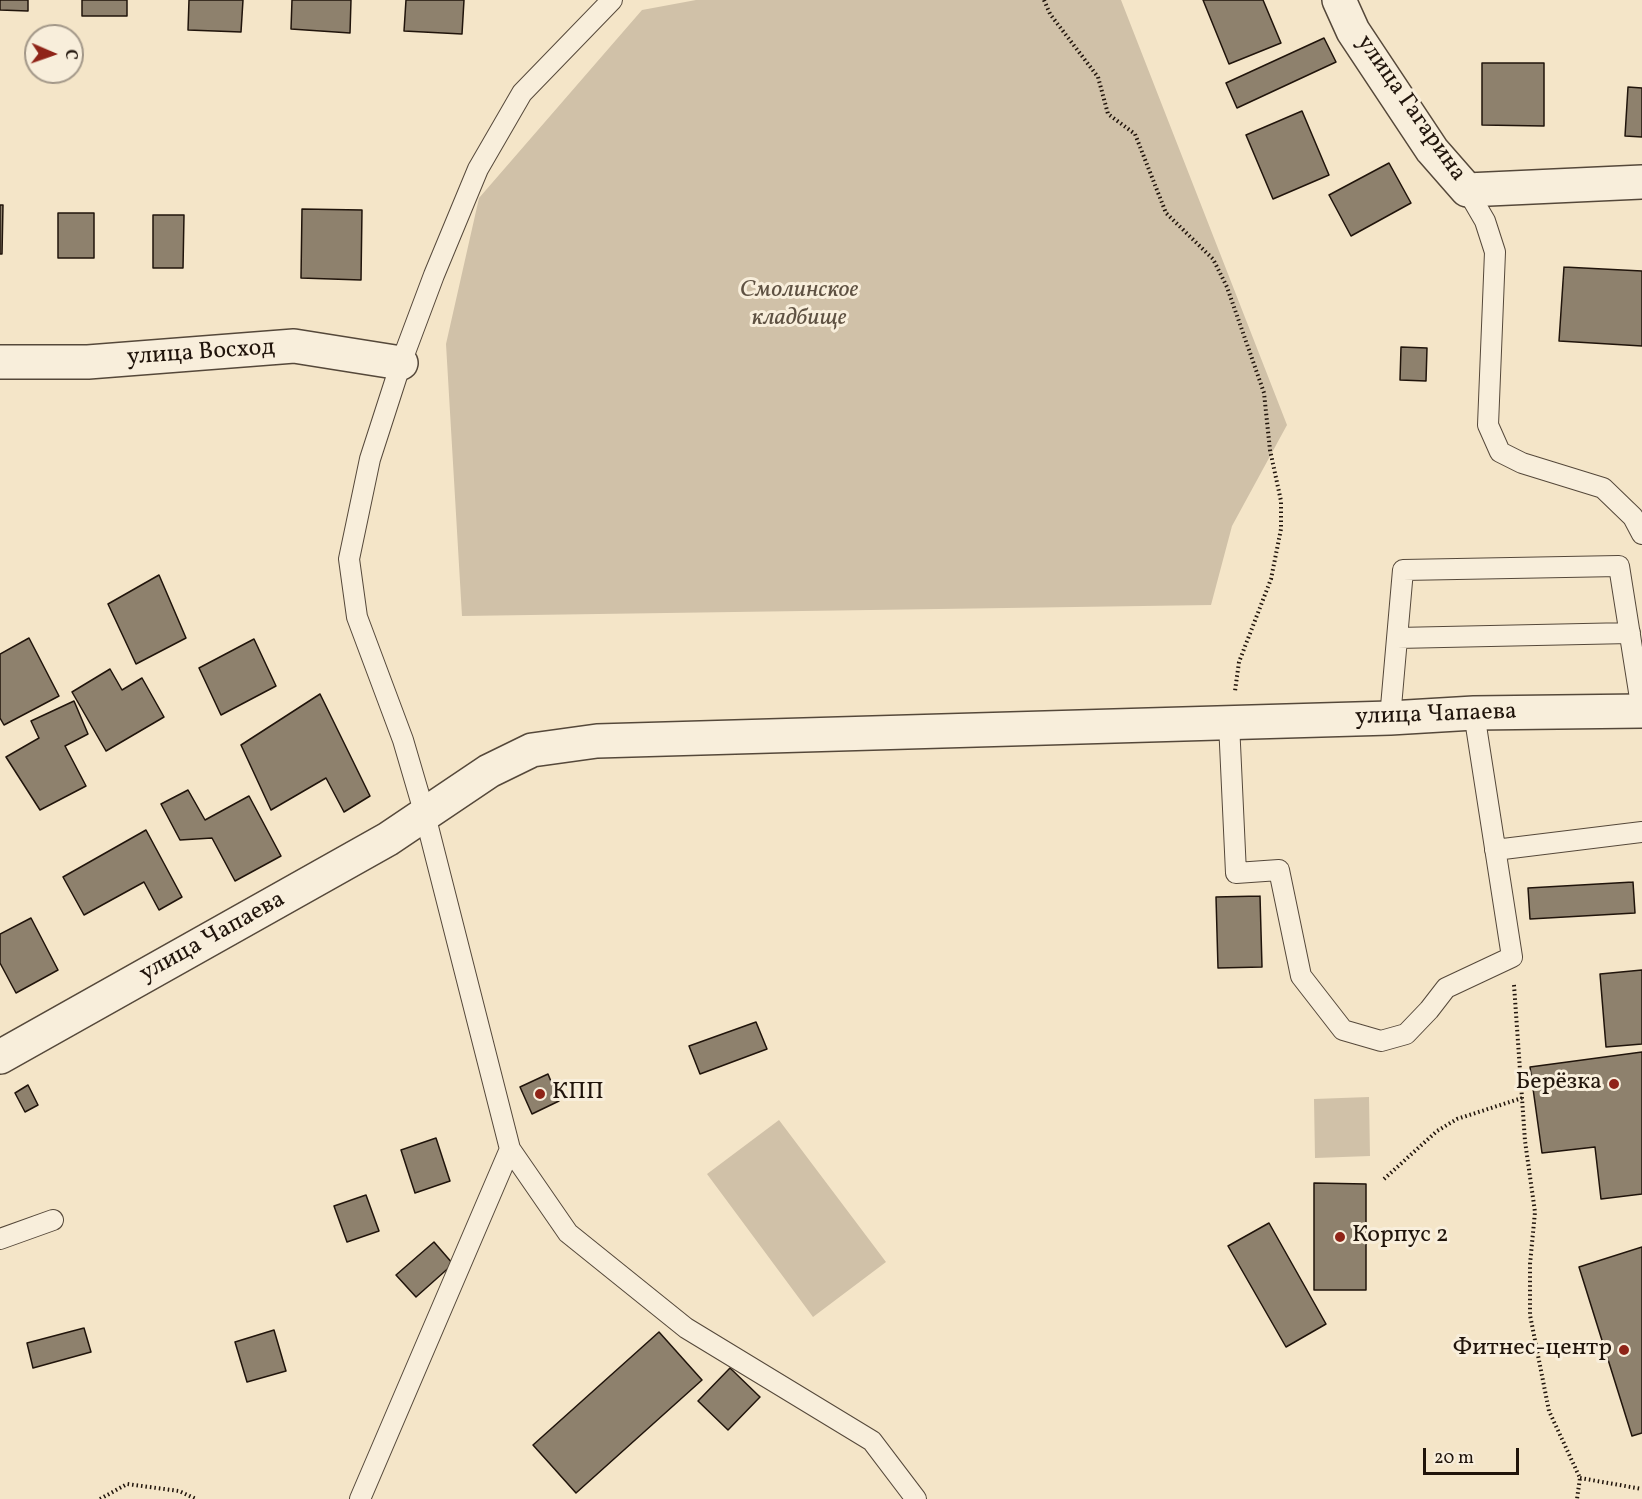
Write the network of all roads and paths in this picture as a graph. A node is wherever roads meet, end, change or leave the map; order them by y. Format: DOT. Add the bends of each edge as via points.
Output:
graph roads {
  1 [pos="612,0"];
  2 [pos="1044,0"];
  3 [pos="1339,0"];
  4 [pos="1642,182"];
  5 [pos="1467,190"];
  6 [pos="0,362"];
  7 [pos="401,363"];
  8 [pos="1642,534"];
  9 [pos="1630,633"];
  10 [pos="1397,638"];
  11 [pos="1642,711"];
  12 [pos="1474,713"];
  13 [pos="1390,718"];
  14 [pos="1229,723"];
  15 [pos="424,815"];
  16 [pos="1642,832"];
  17 [pos="1495,850"];
  18 [pos="1512,957"];
  19 [pos="0,1057"];
  20 [pos="1522,1098"];
  21 [pos="510,1149"];
  22 [pos="1384,1179"];
  23 [pos="53,1220"];
  24 [pos="0,1239"];
  25 [pos="1580,1478"];
  26 [pos="1642,1490"];
  27 [pos="100,1499"];
  28 [pos="196,1499"];
  29 [pos="360,1499"];
  30 [pos="916,1499"];
  31 [pos="1577,1499"];
  1 -- 7 [label="lane" via="522,93 478,169"];
  2 -- 14 [label="path" via="1050,14 1098,77 1108,114 1135,134 1166,213 1213,259 1227,287 1264,393 1281,501 1281,529 1271,579 1239,662"];
  3 -- 5 [label="street, улица Гагарина" via="1353,31 1432,150"];
  4 -- 5 [label="street, улица Гагарина"];
  5 -- 8 [label="lane" via="1485,221 1495,252 1488,425 1500,452 1522,464 1603,488 1633,517"];
  6 -- 7 [label="street, улица Восход" via="88,362 294,346"];
  7 -- 15 [label="lane" via="370,459 349,559 357,617 403,740"];
  9 -- 10 [label="lane"];
  9 -- 10 [label="lane" via="1619,567 1403,570"];
  9 -- 11 [label="lane"];
  10 -- 13 [label="lane"];
  11 -- 12 [label="street, улица Чапаева"];
  12 -- 13 [label="street, улица Чапаева"];
  12 -- 17 [label="lane"];
  13 -- 14 [label="street, улица Чапаева"];
  14 -- 15 [label="street, улица Чапаева" via="597,741 532,750 489,771"];
  14 -- 18 [label="lane" via="1236,873 1279,870 1301,976 1343,1030 1380,1041 1406,1034 1446,988"];
  15 -- 19 [label="street, улица Чапаева"];
  15 -- 21 [label="lane"];
  16 -- 17 [label="lane"];
  17 -- 18 [label="lane"];
  18 -- 20 [label="path"];
  20 -- 22 [label="path" via="1457,1119 1437,1131"];
  20 -- 25 [label="path" via="1535,1212 1530,1315 1549,1411"];
  21 -- 29 [label="lane"];
  21 -- 30 [label="lane" via="568,1233 686,1328 872,1441"];
  23 -- 24 [label="lane"];
  25 -- 26 [label="path"];
  25 -- 31 [label="path"];
  27 -- 28 [label="path" via="127,1484 179,1491"];
}
